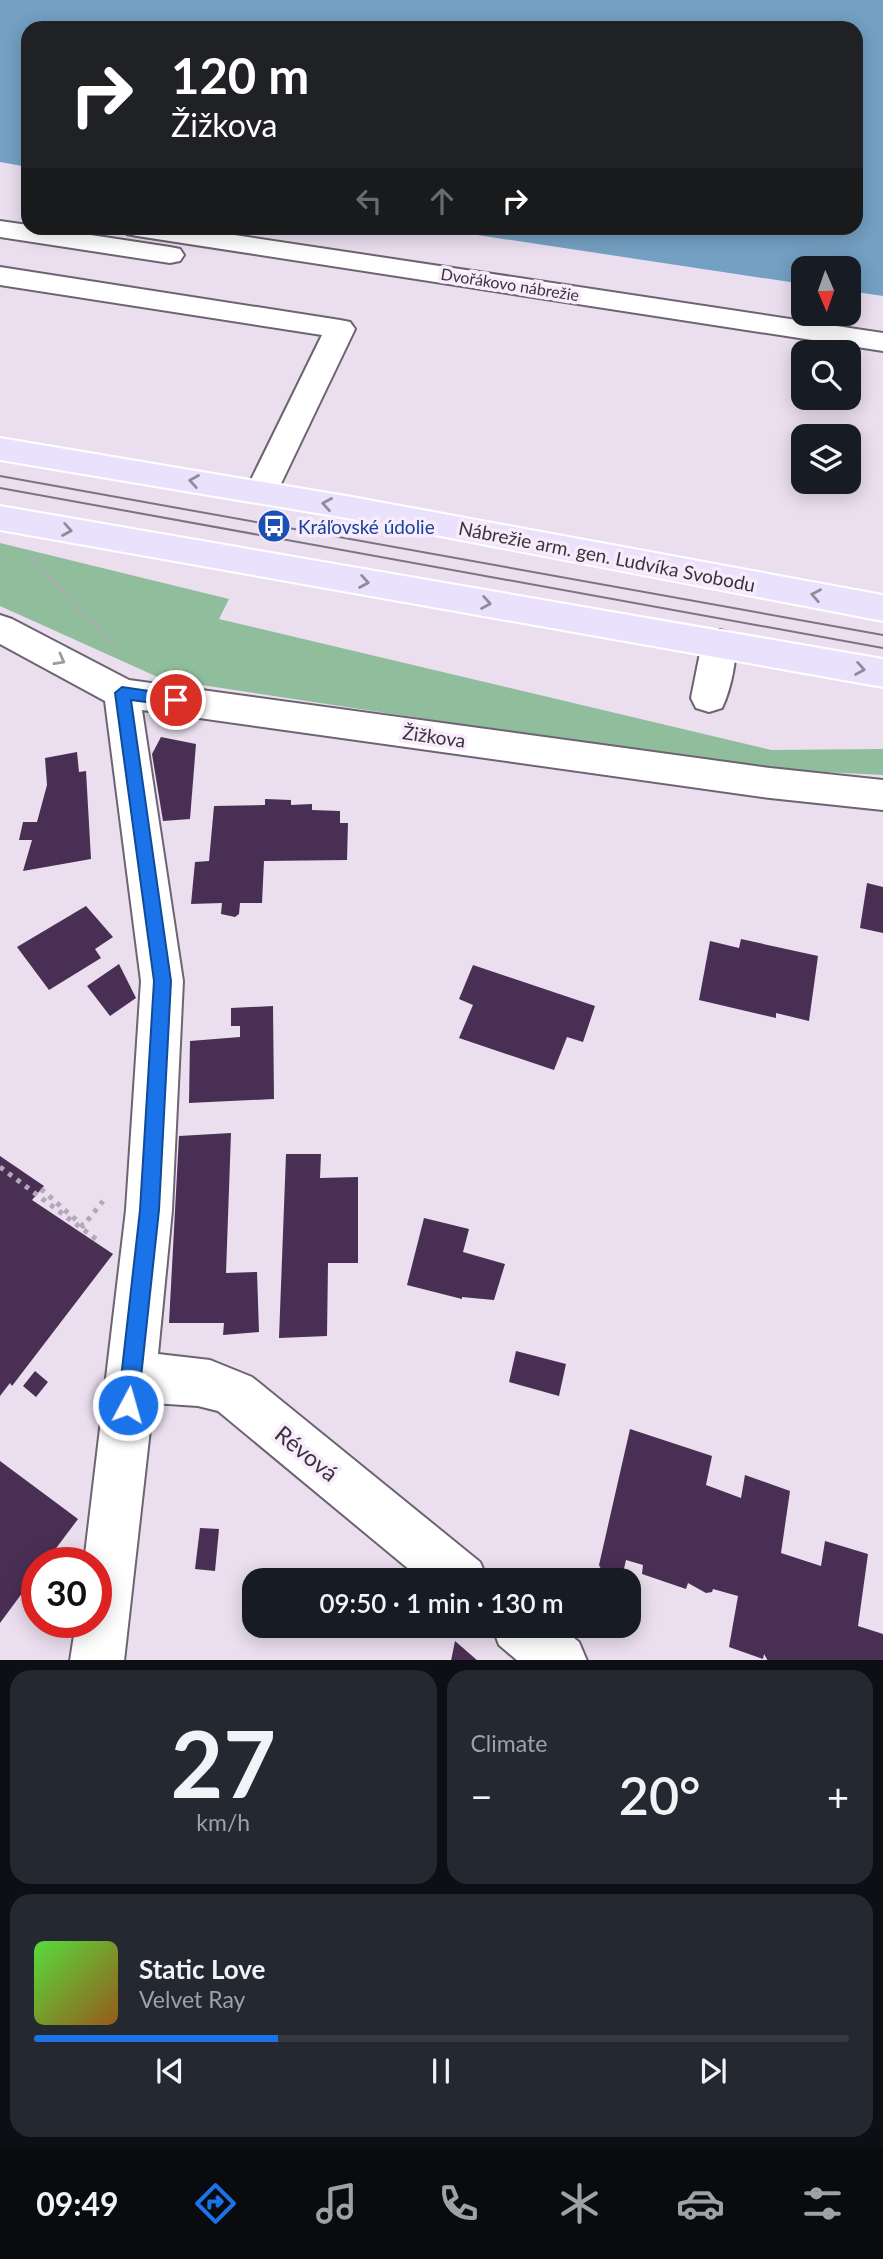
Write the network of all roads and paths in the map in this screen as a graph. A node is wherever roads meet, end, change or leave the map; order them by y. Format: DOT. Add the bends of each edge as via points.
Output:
graph roads {
  1 [pos="0,206"];
  2 [pos="21,209"];
  3 [pos="0,229"];
  4 [pos="21,232"];
  5 [pos="38,235"];
  6 [pos="183,235"];
  7 [pos="0,276"];
  8 [pos="684,338"];
  9 [pos="883,342"];
  10 [pos="0,449"];
  11 [pos="261,492"];
  12 [pos="0,518"];
  13 [pos="33,550"];
  14 [pos="883,608"];
  15 [pos="0,628"];
  16 [pos="720,643"];
  17 [pos="121,672"];
  18 [pos="883,673"];
  19 [pos="709,698"];
  20 [pos="883,795"];
  21 [pos="0,1167"];
  22 [pos="41,1189"];
  23 [pos="104,1200"];
  24 [pos="109,1249"];
  25 [pos="131,1378"];
  26 [pos="447,1568"];
  27 [pos="532,1638"];
  28 [pos="97,1660"];
  29 [pos="559,1660"];
  1 -- 2 [label="street"];
  3 -- 4 [label="street"];
  5 -- 8 [label="street"];
  6 -- 9 [label="street, Dvořákovo nábrežie"];
  7 -- 11 [label="street" via="340,330"];
  11 -- 10 [label="main road, Nábrežie arm. gen. Ludvíka Svobodu, one-way"];
  14 -- 11 [label="main road, Nábrežie arm. gen. Ludvíka Svobodu, one-way"];
  12 -- 16 [label="main road, one-way"];
  13 -- 17 [label="path" via="30,558"];
  15 -- 17 [label="street, Žižkova, one-way"];
  16 -- 18 [label="main road, one-way"];
  16 -- 19 [label="street"];
  17 -- 20 [label="street, Žižkova" via="770,783"];
  17 -- 25 [label="street" via="162,981 149,1210"];
  21 -- 24 [label="path"];
  22 -- 23 [label="path" via="83,1226"];
  25 -- 26 [label="street, Révová" via="216,1383 235,1394"];
  25 -- 28 [label="street"];
  27 -- 29 [label="street"];
}
